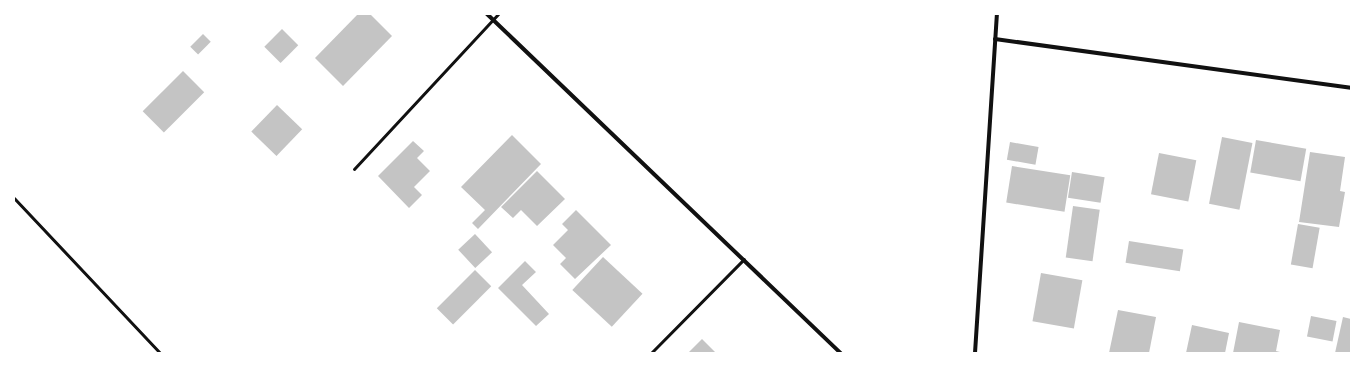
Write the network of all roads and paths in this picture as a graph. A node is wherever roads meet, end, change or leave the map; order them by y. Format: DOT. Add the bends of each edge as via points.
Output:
graph roads {
  1 [pos="487,14"];
  2 [pos="498,14"];
  3 [pos="997,14"];
  4 [pos="493,20"];
  5 [pos="994,39"];
  6 [pos="1351,88"];
  7 [pos="354,169"];
  8 [pos="14,198"];
  9 [pos="744,259"];
  10 [pos="160,353"];
  11 [pos="652,353"];
  12 [pos="841,353"];
  13 [pos="975,353"];
  1 -- 4 [label="street"];
  2 -- 4 [label="lane"];
  3 -- 5 [label="street"];
  4 -- 7 [label="lane"];
  4 -- 9 [label="street"];
  5 -- 6 [label="street"];
  5 -- 13 [label="street"];
  8 -- 10 [label="lane"];
  9 -- 11 [label="lane"];
  9 -- 12 [label="street"];
}
